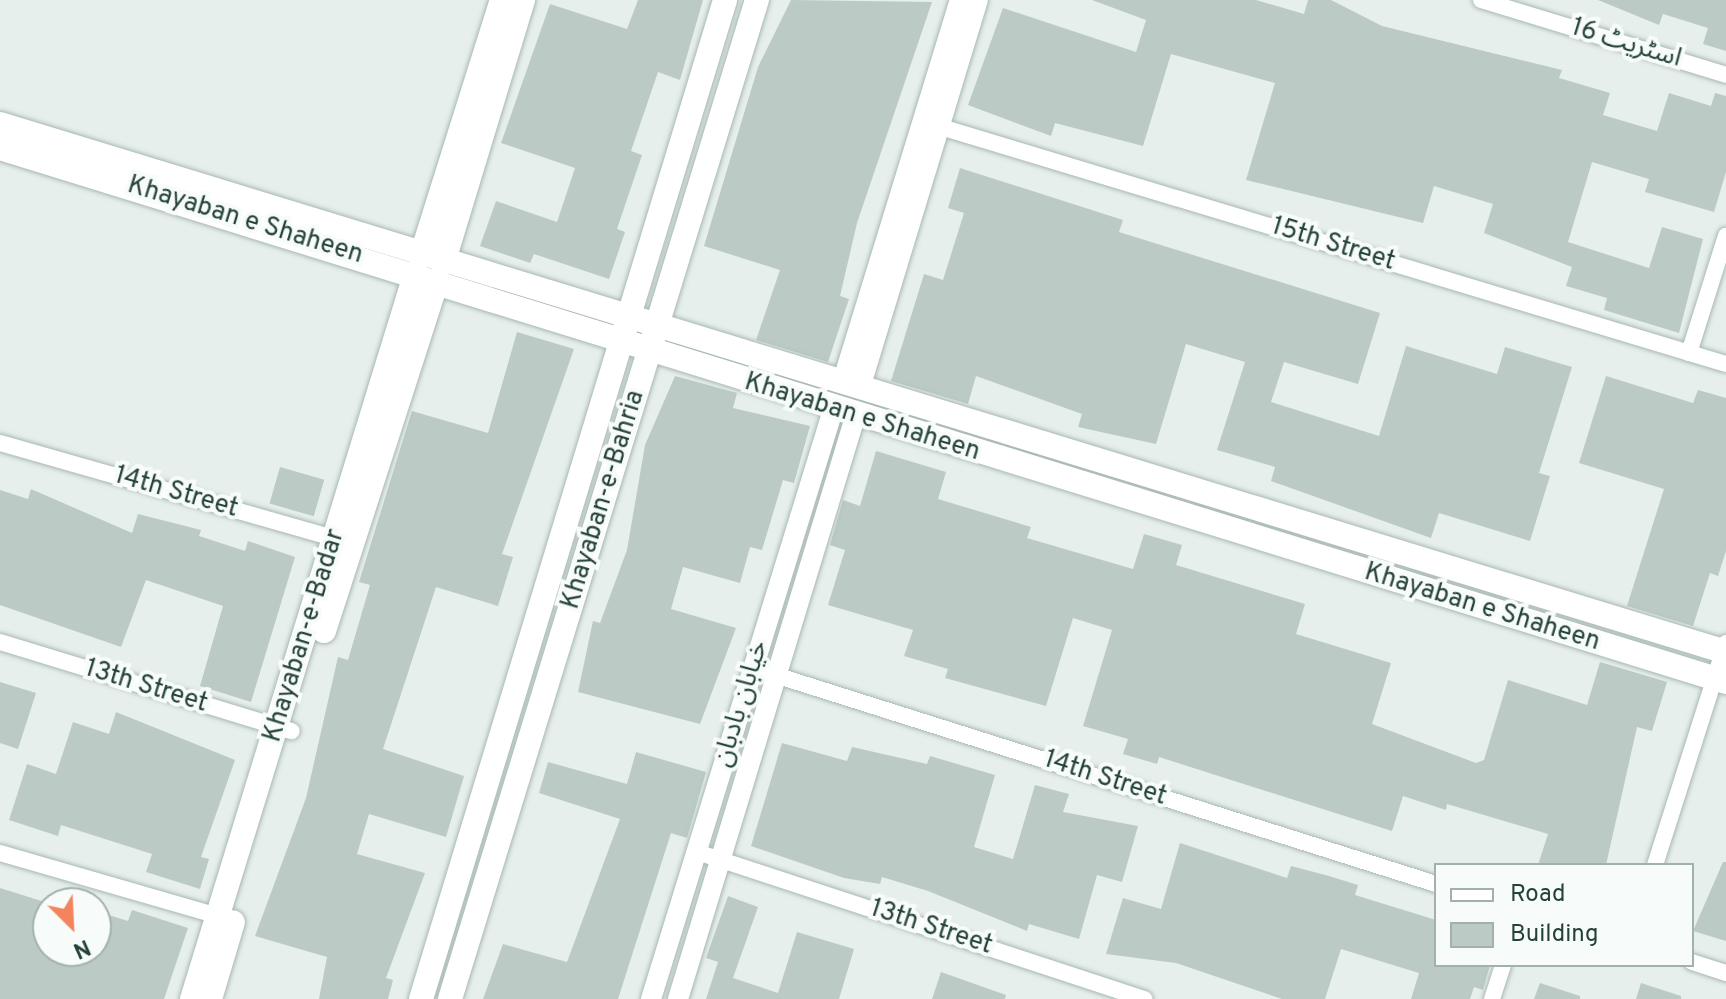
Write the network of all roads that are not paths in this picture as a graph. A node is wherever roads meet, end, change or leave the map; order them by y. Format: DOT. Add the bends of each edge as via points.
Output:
graph roads {
  1 [pos="502,0"];
  2 [pos="523,0"];
  3 [pos="725,0"];
  4 [pos="757,0"];
  5 [pos="960,0"];
  6 [pos="978,0"];
  7 [pos="1481,0"];
  8 [pos="1726,75"];
  9 [pos="0,124"];
  10 [pos="931,124"];
  11 [pos="0,148"];
  12 [pos="270,216"];
  13 [pos="1726,236"];
  14 [pos="430,264"];
  15 [pos="628,314"];
  16 [pos="660,324"];
  17 [pos="619,340"];
  18 [pos="650,351"];
  19 [pos="1689,353"];
  20 [pos="1726,364"];
  21 [pos="851,385"];
  22 [pos="844,413"];
  23 [pos="0,443"];
  24 [pos="344,540"];
  25 [pos="0,642"];
  26 [pos="1725,649"];
  27 [pos="753,668"];
  28 [pos="775,674"];
  29 [pos="1722,681"];
  30 [pos="285,729"];
  31 [pos="697,852"];
  32 [pos="0,853"];
  33 [pos="719,858"];
  34 [pos="1656,863"];
  35 [pos="1434,883"];
  36 [pos="225,918"];
  37 [pos="1694,963"];
  38 [pos="1502,967"];
  39 [pos="1726,973"];
  40 [pos="192,999"];
  41 [pos="210,999"];
  42 [pos="421,999"];
  43 [pos="450,999"];
  44 [pos="651,999"];
  45 [pos="678,999"];
  46 [pos="1144,999"];
  47 [pos="1492,999"];
  1 -- 14 [label="main road, Khayaban-e-Badar"];
  2 -- 14 [label="main road, Khayaban-e-Badar"];
  3 -- 15 [label="main road, Khayaban-e-Bahria"];
  4 -- 16 [label="main road, Khayaban-e-Bahria"];
  5 -- 10 [label="street"];
  6 -- 10 [label="street"];
  7 -- 8 [label="street, اسٹریٹ 16"];
  9 -- 12 [label="main road, Khayaban e Shaheen"];
  10 -- 19 [label="street, 15th Street"];
  10 -- 21 [label="street"];
  11 -- 12 [label="main road, Khayaban e Shaheen"];
  12 -- 14 [label="main road, Khayaban e Shaheen"];
  13 -- 19 [label="street"];
  14 -- 15 [label="main road, Khayaban e Shaheen"];
  14 -- 17 [label="main road, Khayaban e Shaheen"];
  14 -- 24 [label="main road, Khayaban-e-Badar"];
  15 -- 16 [label="main road, Khayaban e Shaheen"];
  15 -- 17 [label="main road, Khayaban-e-Bahria"];
  16 -- 18 [label="main road, Khayaban-e-Bahria"];
  16 -- 21 [label="main road, Khayaban e Shaheen"];
  17 -- 18 [label="main road, Khayaban e Shaheen"];
  17 -- 42 [label="main road, Khayaban-e-Bahria"];
  18 -- 22 [label="main road, Khayaban e Shaheen"];
  18 -- 43 [label="main road, Khayaban-e-Bahria"];
  19 -- 20 [label="street, 15th Street"];
  21 -- 26 [label="main road, Khayaban e Shaheen"];
  22 -- 27 [label="street, خیابان بادبان"];
  22 -- 28 [label="street, خیابان بادبان"];
  22 -- 29 [label="main road, Khayaban e Shaheen"];
  23 -- 24 [label="street, 14th Street"];
  24 -- 30 [label="main road, Khayaban-e-Badar"];
  25 -- 30 [label="street, 13th Street"];
  26 -- 29 [label="street"];
  27 -- 28 [label="street, 14th Street"];
  27 -- 31 [label="street, خیابان بادبان"];
  28 -- 33 [label="street, خیابان بادبان"];
  28 -- 35 [label="street, 14th Street"];
  29 -- 34 [label="street"];
  30 -- 36 [label="main road, Khayaban-e-Badar"];
  31 -- 33 [label="street, 13th Street"];
  31 -- 44 [label="street, خیابان بادبان"];
  32 -- 36 [label="street"];
  33 -- 45 [label="street, خیابان بادبان"];
  33 -- 46 [label="street, 13th Street"];
  36 -- 40 [label="main road, Khayaban-e-Badar"];
  36 -- 41 [label="main road, Khayaban-e-Badar"];
  37 -- 39 [label="street"];
  38 -- 47 [label="street"];
}
